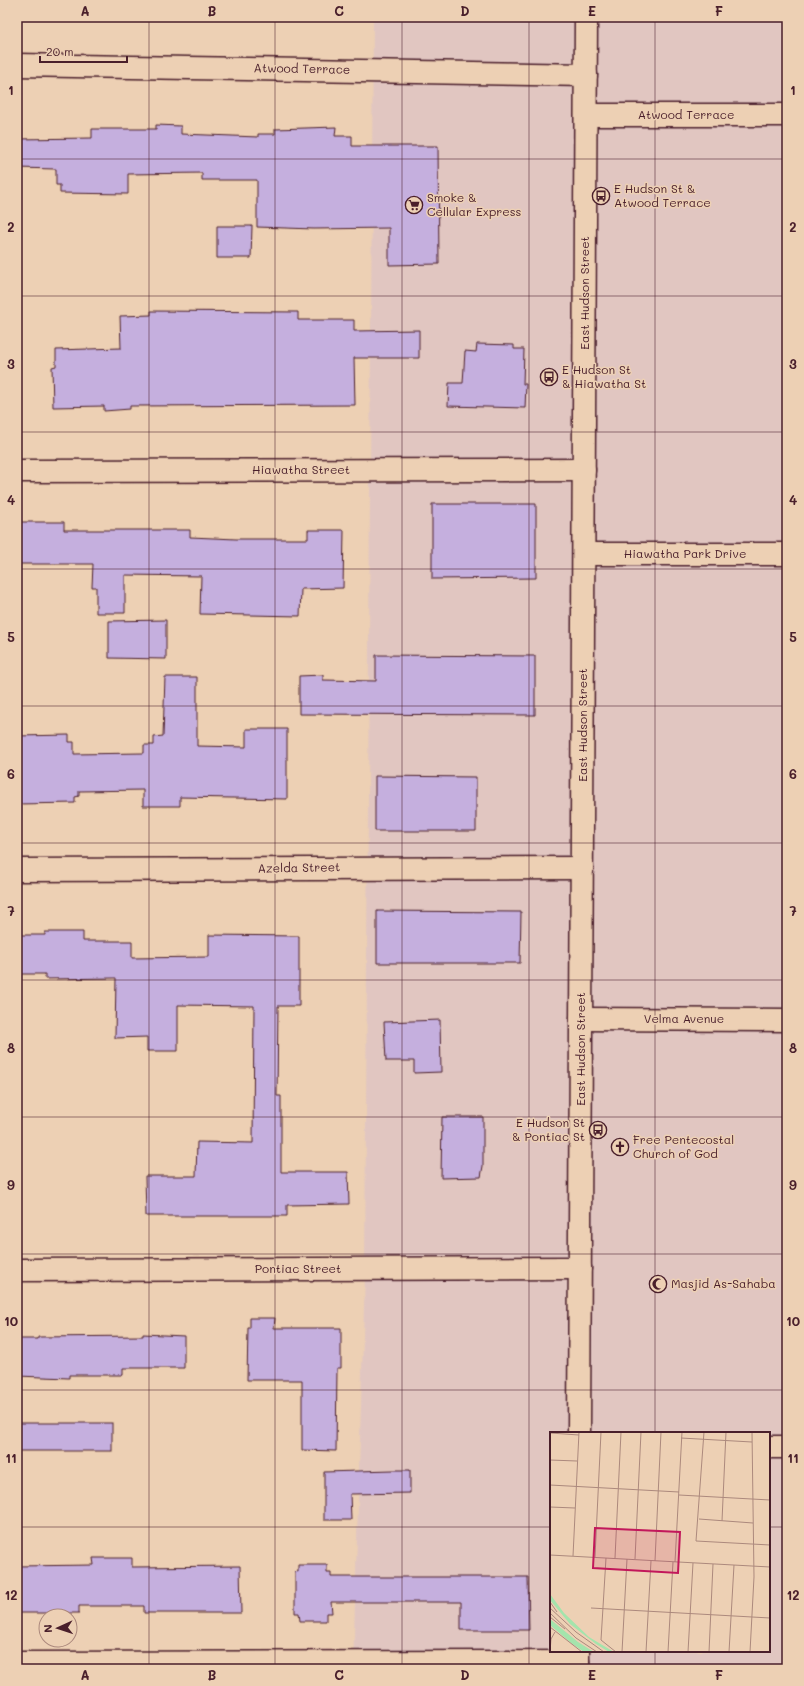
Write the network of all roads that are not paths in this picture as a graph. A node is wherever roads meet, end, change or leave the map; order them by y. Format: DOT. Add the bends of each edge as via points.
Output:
graph roads {
  1 [pos="586,17"];
  2 [pos="17,65"];
  3 [pos="586,75"];
  4 [pos="586,115"];
  5 [pos="787,115"];
  6 [pos="584,470"];
  7 [pos="17,471"];
  8 [pos="584,554"];
  9 [pos="787,554"];
  10 [pos="582,868"];
  11 [pos="17,870"];
  12 [pos="581,1019"];
  13 [pos="787,1020"];
  14 [pos="580,1268"];
  15 [pos="17,1270"];
  16 [pos="579,1432"];
  17 [pos="770,1447"];
  18 [pos="787,1447"];
  19 [pos="578,1661"];
  20 [pos="17,1663"];
  1 -- 3 [label="street, East Hudson Street"];
  2 -- 3 [label="street, Atwood Terrace"];
  3 -- 4 [label="street, East Hudson Street"];
  4 -- 5 [label="street, Atwood Terrace"];
  4 -- 6 [label="street, East Hudson Street"];
  6 -- 7 [label="street, Hiawatha Street"];
  6 -- 8 [label="street, East Hudson Street"];
  8 -- 9 [label="street, Hiawatha Park Drive"];
  8 -- 10 [label="street, East Hudson Street"];
  10 -- 11 [label="street, Azelda Street"];
  10 -- 12 [label="street, East Hudson Street"];
  12 -- 13 [label="street, Velma Avenue"];
  12 -- 14 [label="street, East Hudson Street"];
  14 -- 15 [label="street, Pontiac Street"];
  14 -- 16 [label="street, East Hudson Street"];
  17 -- 18 [label="street"];
  19 -- 20 [label="street"];
}
